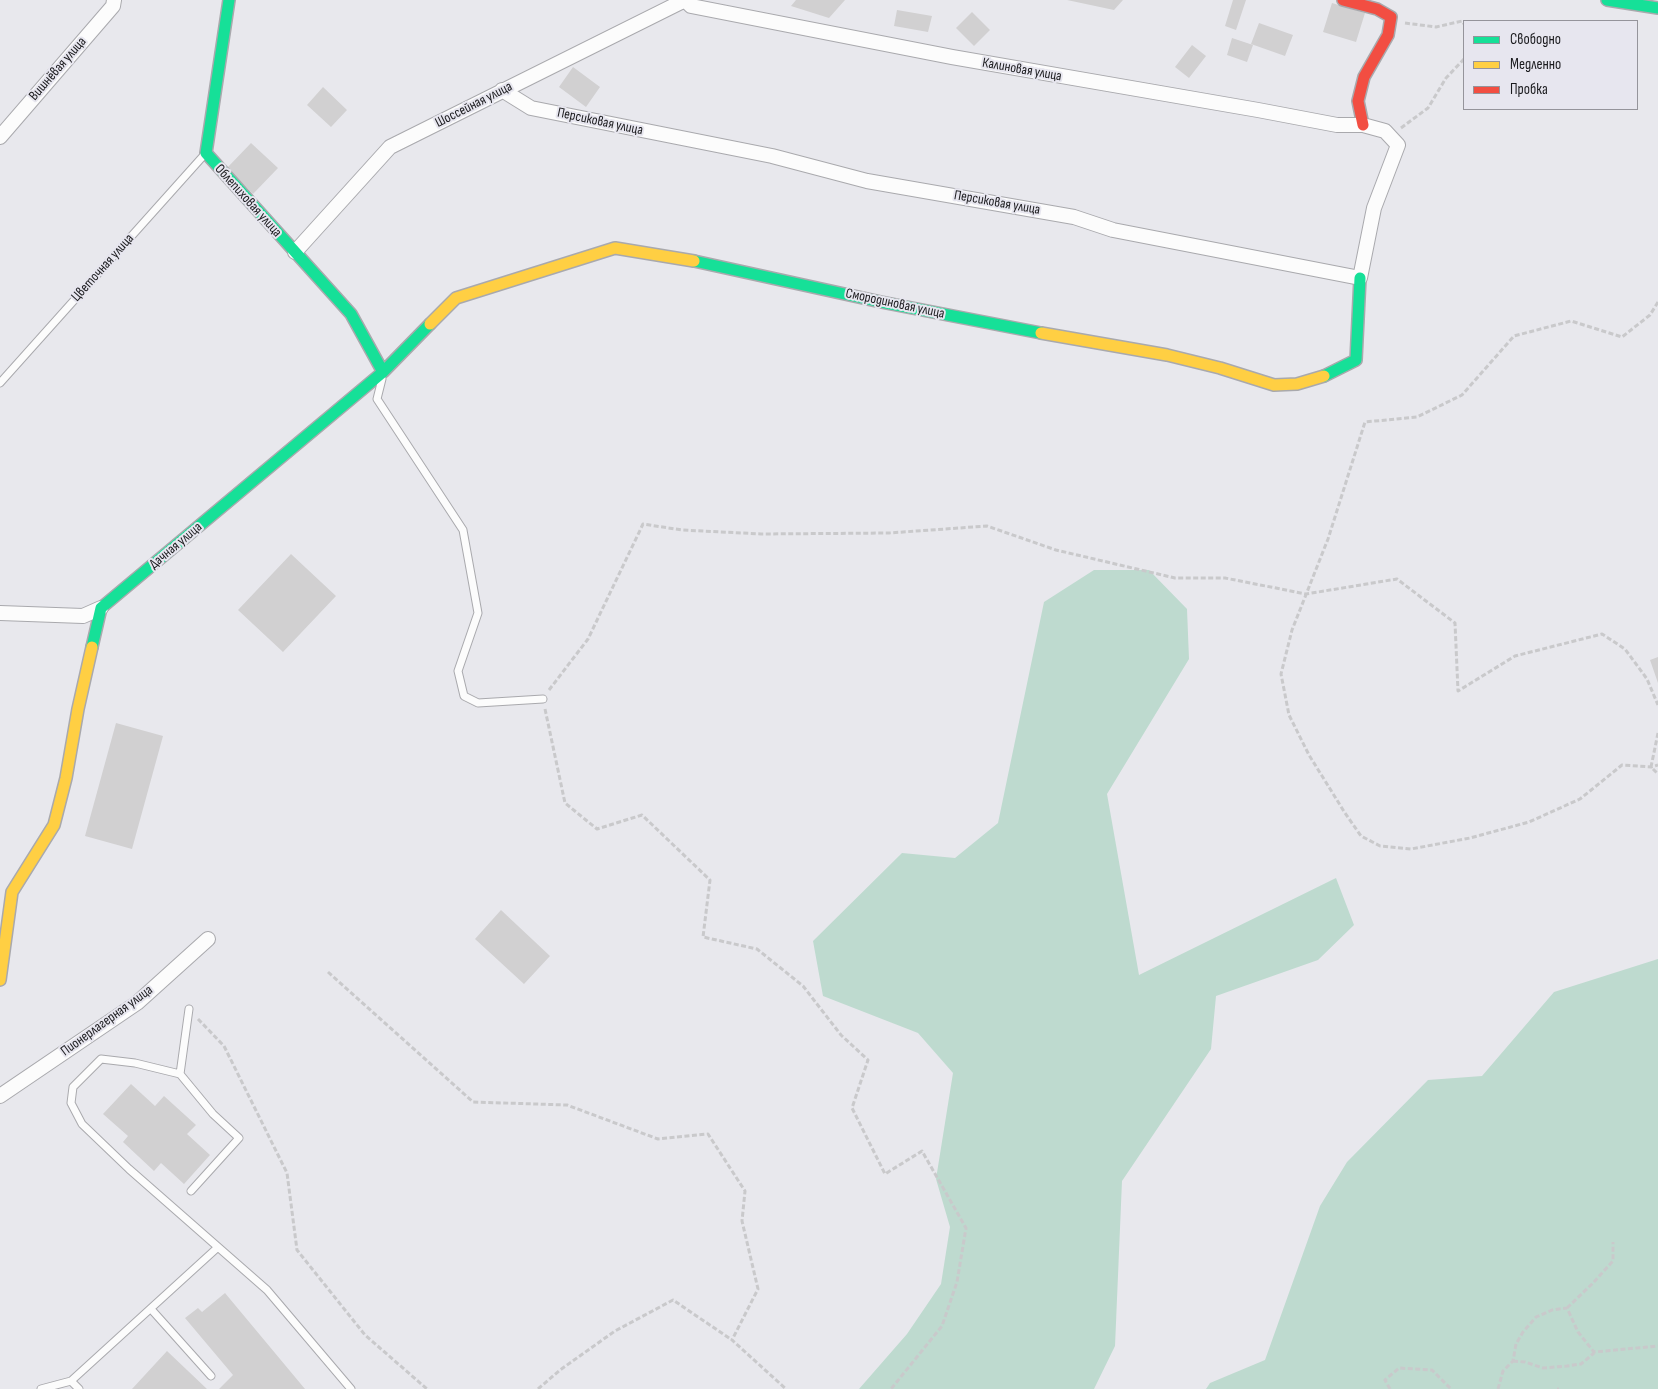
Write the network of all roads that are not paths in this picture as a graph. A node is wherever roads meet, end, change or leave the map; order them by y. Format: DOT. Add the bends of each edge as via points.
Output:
graph roads {
  1 [pos="114,0"];
  2 [pos="229,0"];
  3 [pos="685,0"];
  4 [pos="1344,0"];
  5 [pos="1607,0"];
  6 [pos="1658,8"];
  7 [pos="502,90"];
  8 [pos="1363,126"];
  9 [pos="0,137"];
  10 [pos="206,153"];
  11 [pos="295,252"];
  12 [pos="1360,278"];
  13 [pos="384,372"];
  14 [pos="0,383"];
  15 [pos="101,608"];
  16 [pos="0,613"];
  17 [pos="543,699"];
  18 [pos="208,939"];
  19 [pos="0,980"];
  20 [pos="188,1009"];
  21 [pos="180,1074"];
  22 [pos="0,1096"];
  23 [pos="190,1191"];
  24 [pos="217,1248"];
  25 [pos="151,1309"];
  26 [pos="211,1376"];
  27 [pos="71,1381"];
  28 [pos="41,1389"];
  29 [pos="79,1389"];
  30 [pos="351,1389"];
  1 -- 9 [label="street, Вишнёвая улица" via="113,6"];
  2 -- 10 [label="main road, Облепиховая улица"];
  3 -- 7 [label="street, Шоссейная улица"];
  3 -- 8 [label="street, Калиновая улица" via="691,6 952,57 1337,125"];
  4 -- 8 [label="main road" via="1377,9 1391,17 1388,35 1364,76 1358,101"];
  5 -- 6 [label="main road"];
  7 -- 11 [label="street, Шоссейная улица" via="390,147"];
  7 -- 12 [label="street, Персиковая улица" via="531,108 772,156 867,181 1074,217 1113,230"];
  8 -- 12 [label="street, Калиновая улица" via="1386,130 1394,141 1374,208"];
  10 -- 11 [label="main road, Облепиховая улица"];
  10 -- 14 [label="lane, Цветочная улица"];
  11 -- 13 [label="main road, Облепиховая улица" via="351,314"];
  12 -- 13 [label="main road, Смородиновая улица" via="1356,360 1297,384 1274,385 1167,355 615,248 456,298"];
  13 -- 15 [label="main road, Дачная улица"];
  13 -- 17 [label="lane" via="377,399 463,530 478,613 458,671 464,696 478,704"];
  15 -- 16 [label="street" via="83,616"];
  15 -- 19 [label="main road" via="54,824 12,892"];
  18 -- 22 [label="street, Пионерлагерная улица" via="137,1003"];
  20 -- 21 [label="lane"];
  21 -- 23 [label="lane" via="213,1114 240,1138"];
  21 -- 24 [label="lane" via="101,1059 73,1087 70,1103 82,1124"];
  24 -- 25 [label="lane"];
  24 -- 30 [label="lane" via="267,1290"];
  25 -- 26 [label="lane"];
  25 -- 27 [label="lane"];
  27 -- 28 [label="lane"];
  27 -- 29 [label="lane"];
}
